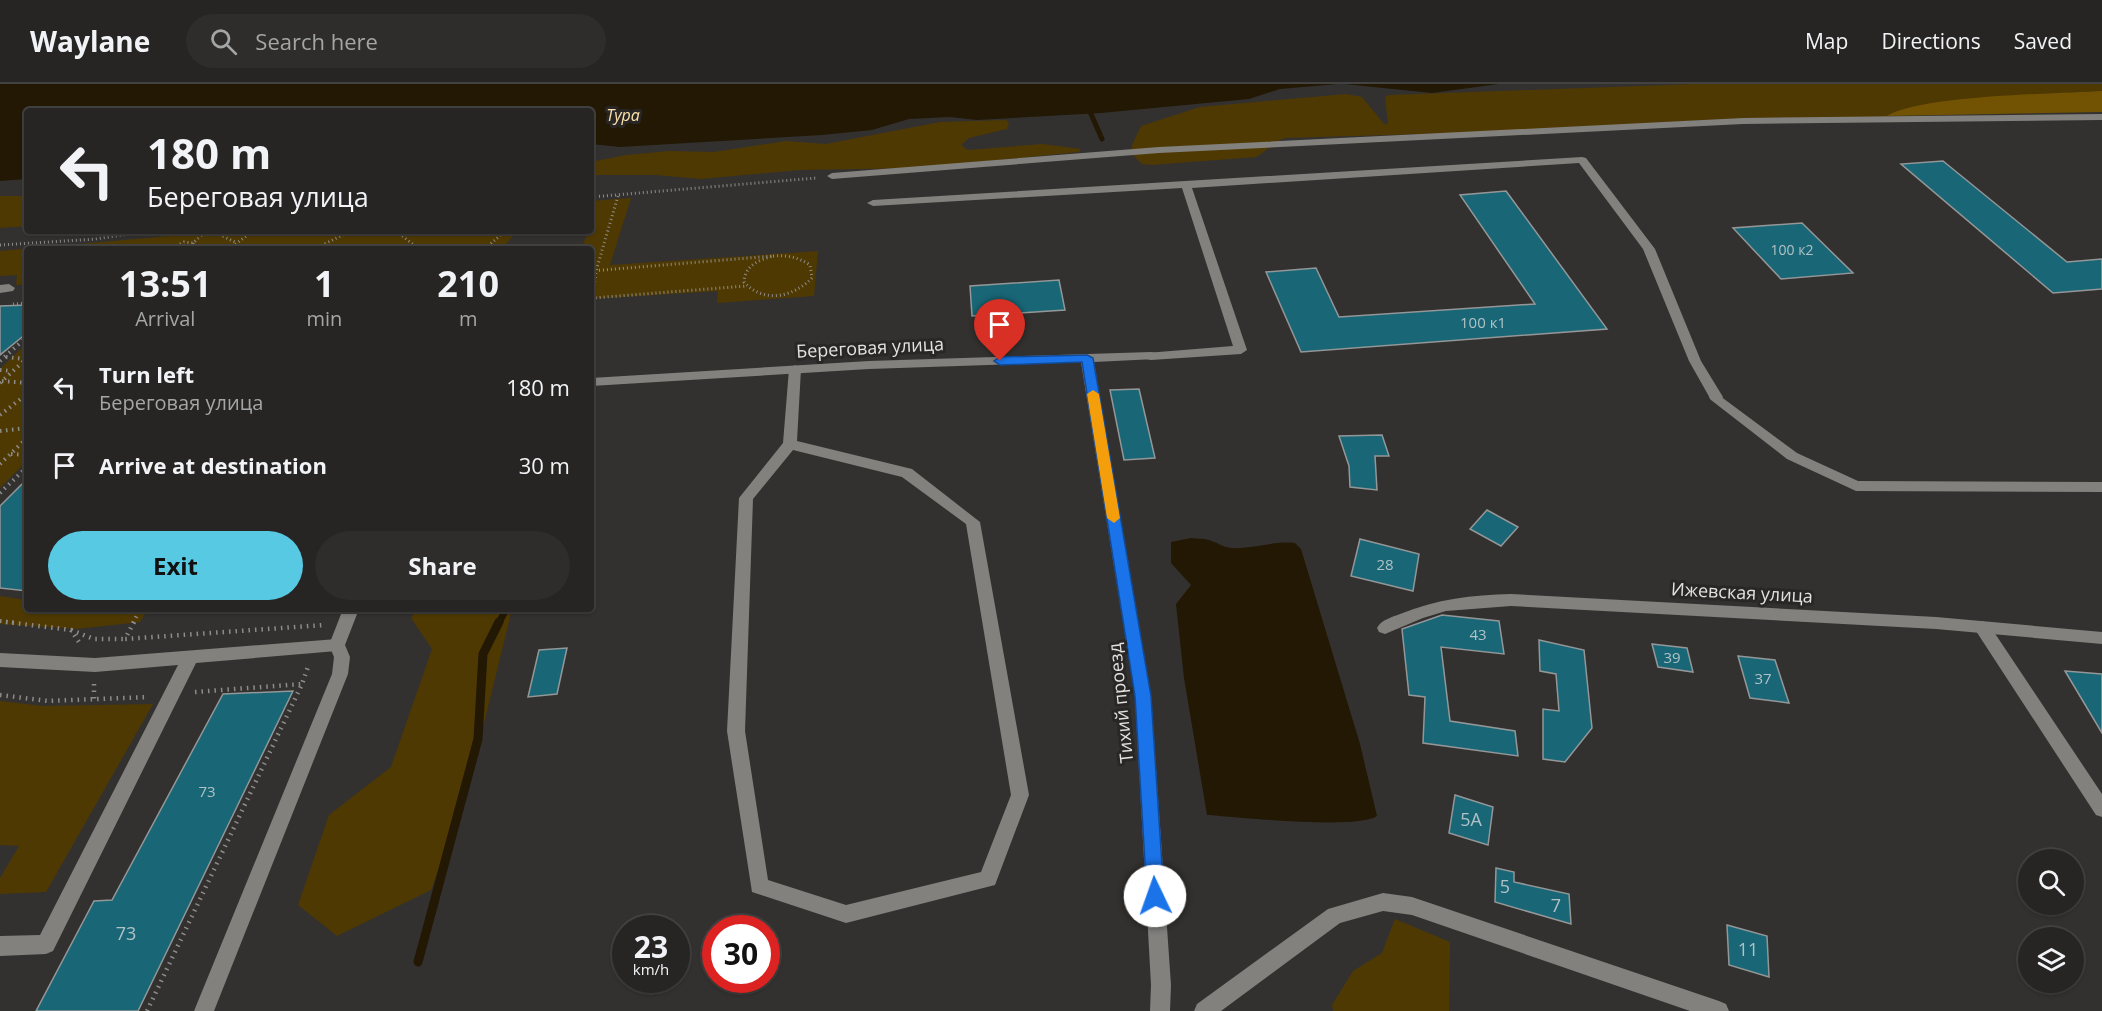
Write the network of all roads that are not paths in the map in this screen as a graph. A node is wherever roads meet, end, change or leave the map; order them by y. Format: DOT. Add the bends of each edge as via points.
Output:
graph roads {
  1 [pos="2102,117"];
  2 [pos="832,176"];
  3 [pos="1186,185"];
  4 [pos="873,203"];
  5 [pos="1087,358"];
  6 [pos="795,369"];
  7 [pos="594,382"];
  8 [pos="790,444"];
  9 [pos="2102,487"];
  10 [pos="350,612"];
  11 [pos="1982,627"];
  12 [pos="1385,628"];
  13 [pos="2102,638"];
  14 [pos="338,645"];
  15 [pos="190,658"];
  16 [pos="0,660"];
  17 [pos="2102,809"];
  18 [pos="0,946"];
  19 [pos="204,1011"];
  20 [pos="1160,1011"];
  21 [pos="1204,1011"];
  22 [pos="1719,1011"];
  1 -- 2 [label="street" via="1743,121 1159,150"];
  3 -- 4 [label="street"];
  3 -- 5 [label="street, Береговая улица" via="1241,350"];
  3 -- 9 [label="street" via="1582,160 1649,249 1695,362 1716,397 1792,456 1856,486"];
  5 -- 6 [label="street, Береговая улица"];
  5 -- 20 [label="street, Тихий проезд" via="1143,696"];
  6 -- 7 [label="street, Береговая улица"];
  6 -- 8 [label="street"];
  8 -- 8 [label="street" via="907,473 974,522 1020,795 987,879 846,914 759,886 736,730 746,498"];
  10 -- 14 [label="street"];
  11 -- 12 [label="street, Ижевская улица" via="1511,600 1464,601 1427,608"];
  11 -- 13 [label="street, Ижевская улица"];
  11 -- 17 [label="street"];
  14 -- 15 [label="street"];
  14 -- 19 [label="street" via="342,657 340,674"];
  15 -- 16 [label="street" via="95,664"];
  15 -- 18 [label="street" via="46,944"];
  21 -- 22 [label="street" via="1335,915 1383,902 1412,906"];
}
